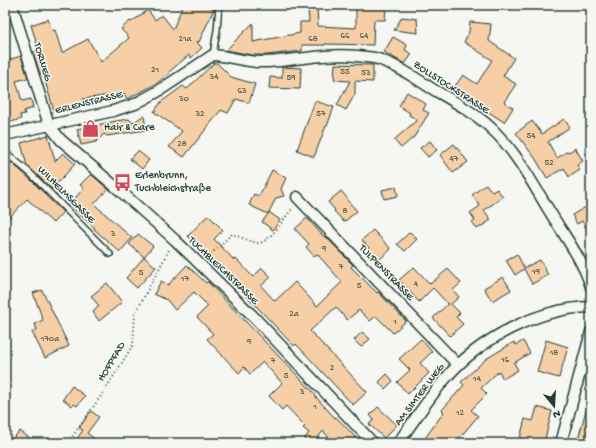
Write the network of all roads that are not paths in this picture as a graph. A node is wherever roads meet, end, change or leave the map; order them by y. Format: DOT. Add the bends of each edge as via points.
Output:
graph roads {
  1 [pos="12,5"];
  2 [pos="219,5"];
  3 [pos="213,54"];
  4 [pos="49,125"];
  5 [pos="5,135"];
  6 [pos="5,152"];
  7 [pos="299,199"];
  8 [pos="110,254"];
  9 [pos="591,287"];
  10 [pos="591,307"];
  11 [pos="591,332"];
  12 [pos="458,365"];
  13 [pos="372,443"];
  14 [pos="398,443"];
  15 [pos="561,443"];
  1 -- 4 [label="street, TORWEG"];
  2 -- 3 [label="lane"];
  3 -- 4 [label="street, ERLENSTRASSE" via="135,104"];
  3 -- 9 [label="street, ZOLLSTOCKSTRASSE" via="252,62 350,56 378,59 411,75 464,108 496,132 510,149 572,248"];
  4 -- 5 [label="street, ERLENSTRASSE"];
  4 -- 13 [label="street, TUCHBLEICHSTRASSE" via="62,140 175,240 251,314"];
  6 -- 8 [label="lane, WILHELMSGASSE" via="30,173"];
  7 -- 12 [label="street, TULPENSTRASSE"];
  10 -- 12 [label="street, AM SIMTER WEG" via="556,312 504,331"];
  11 -- 15 [label="street"];
  12 -- 14 [label="street, AM SIMTER WEG" via="437,389"];
}
